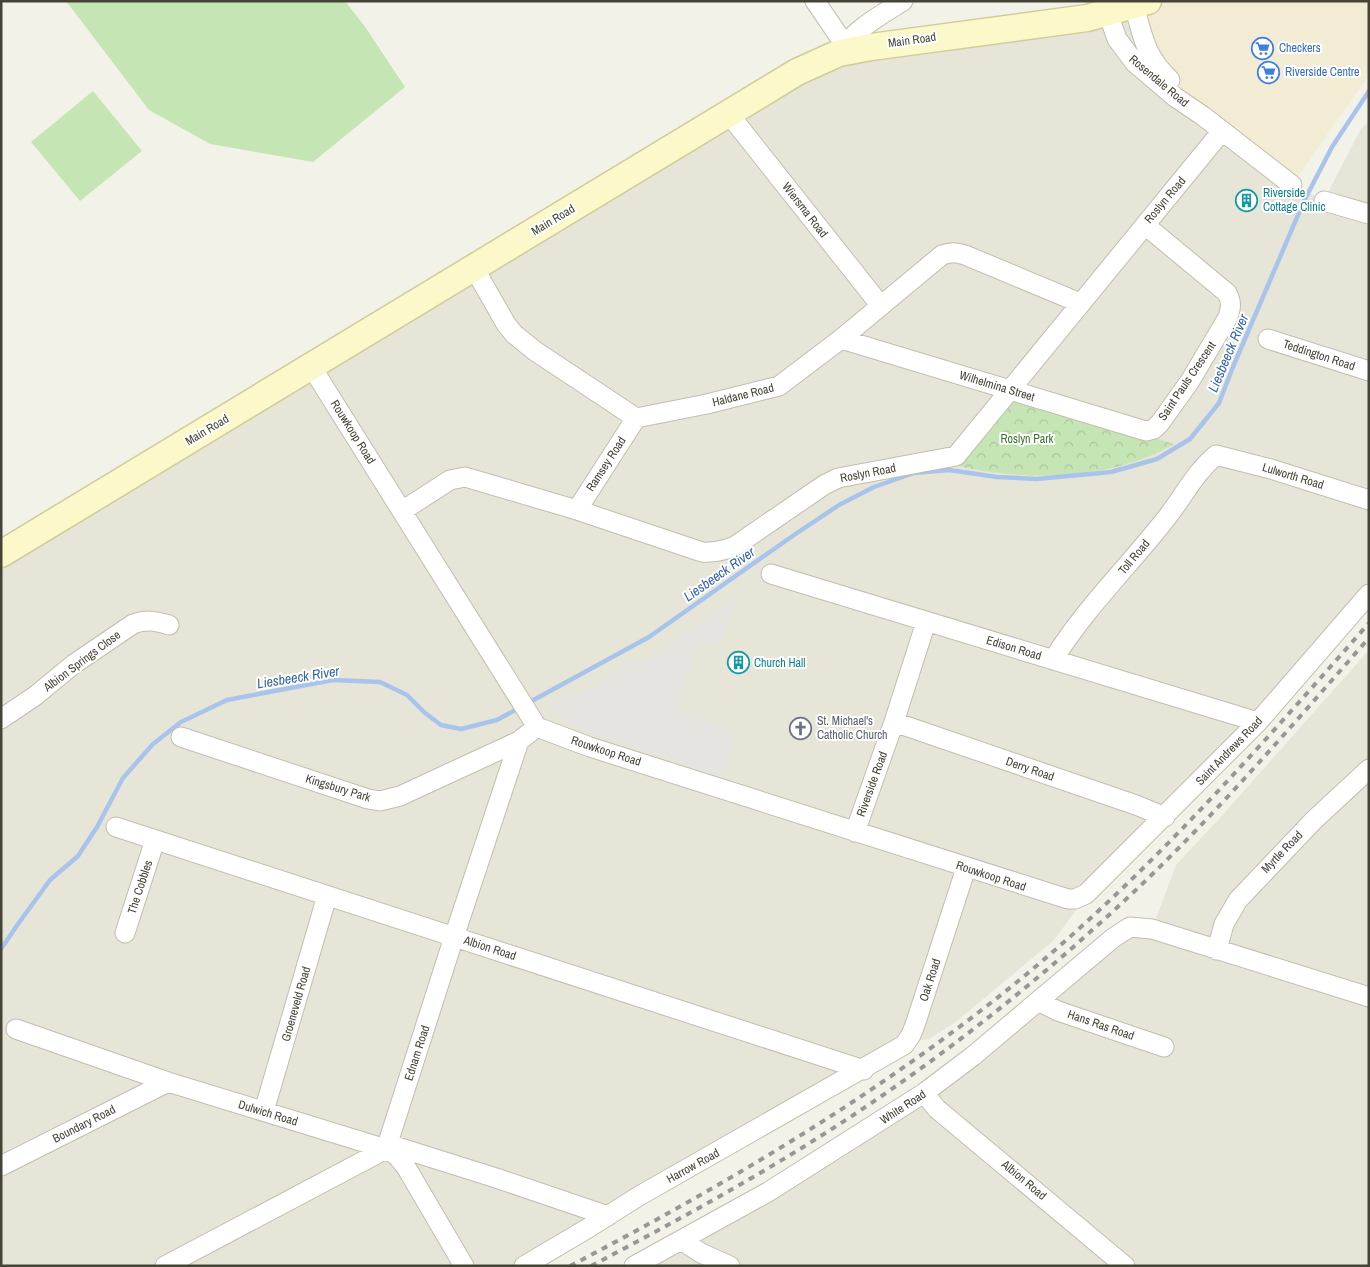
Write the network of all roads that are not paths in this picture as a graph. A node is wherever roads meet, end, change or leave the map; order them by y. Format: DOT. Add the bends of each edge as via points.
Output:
graph roads {
  1 [pos="816,1"];
  2 [pos="903,1"];
  3 [pos="1141,4"];
  4 [pos="1108,13"];
  5 [pos="842,49"];
  6 [pos="728,113"];
  7 [pos="1203,116"];
  8 [pos="1222,132"];
  9 [pos="1292,185"];
  10 [pos="1324,201"];
  11 [pos="1369,214"];
  12 [pos="1145,225"];
  13 [pos="474,268"];
  14 [pos="1080,303"];
  15 [pos="881,306"];
  16 [pos="841,339"];
  17 [pos="1268,339"];
  18 [pos="311,366"];
  19 [pos="1369,371"];
  20 [pos="1010,390"];
  21 [pos="636,418"];
  22 [pos="1154,429"];
  23 [pos="1216,455"];
  24 [pos="1369,500"];
  25 [pos="577,510"];
  26 [pos="402,511"];
  27 [pos="1,554"];
  28 [pos="771,574"];
  29 [pos="1369,594"];
  30 [pos="926,622"];
  31 [pos="168,625"];
  32 [pos="1053,660"];
  33 [pos="1,719"];
  34 [pos="534,721"];
  35 [pos="894,722"];
  36 [pos="1258,722"];
  37 [pos="181,737"];
  38 [pos="519,741"];
  39 [pos="1369,769"];
  40 [pos="1165,817"];
  41 [pos="116,827"];
  42 [pos="855,832"];
  43 [pos="155,840"];
  44 [pos="966,868"];
  45 [pos="327,896"];
  46 [pos="1080,897"];
  47 [pos="125,933"];
  48 [pos="454,937"];
  49 [pos="1217,950"];
  50 [pos="1369,997"];
  51 [pos="1038,1001"];
  52 [pos="16,1029"];
  53 [pos="1164,1047"];
  54 [pos="864,1070"];
  55 [pos="168,1082"];
  56 [pos="924,1093"];
  57 [pos="264,1111"];
  58 [pos="387,1146"];
  59 [pos="1,1166"];
  60 [pos="608,1216"];
  61 [pos="681,1240"];
  62 [pos="165,1266"];
  63 [pos="464,1266"];
  64 [pos="524,1266"];
  65 [pos="634,1266"];
  66 [pos="730,1266"];
  67 [pos="1125,1266"];
  1 -- 5 [label="street"];
  2 -- 5 [label="street" via="862,28"];
  3 -- 4 [label="main road, Main Road"];
  3 -- 7 [label="street, Rosendale Road" via="1145,47 1158,68"];
  4 -- 5 [label="main road, Main Road" via="1046,24"];
  4 -- 7 [label="street, Rosendale Road" via="1117,39 1129,57 1175,97"];
  5 -- 6 [label="main road, Main Road"];
  6 -- 13 [label="main road, Main Road"];
  6 -- 15 [label="street, Wiersma Road"];
  7 -- 8 [label="street, Rosendale Road"];
  8 -- 9 [label="street, Rosendale Road"];
  8 -- 12 [label="street, Roslyn Road"];
  10 -- 11 [label="street"];
  12 -- 14 [label="street, Roslyn Road"];
  12 -- 22 [label="street, Saint Pauls Crescent" via="1231,300 1228,317 1190,381"];
  13 -- 18 [label="main road, Main Road"];
  13 -- 21 [label="street" via="506,324 518,338"];
  14 -- 15 [label="street, Haldane Road" via="955,252 942,255"];
  14 -- 20 [label="street, Roslyn Road"];
  15 -- 16 [label="street, Haldane Road"];
  16 -- 20 [label="street, Wilhelmina Street"];
  16 -- 21 [label="street, Haldane Road" via="770,390"];
  17 -- 19 [label="street, Teddington Road"];
  18 -- 26 [label="street, Rouwkoop Road"];
  18 -- 27 [label="main road, Main Road"];
  20 -- 22 [label="street, Wilhelmina Street" via="1146,431"];
  20 -- 25 [label="street, Roslyn Road" via="956,456 838,478 724,551 702,552"];
  21 -- 25 [label="street, Ramsey Road"];
  23 -- 24 [label="street, Lulworth Road"];
  23 -- 32 [label="street, Toll Road"];
  25 -- 26 [label="street, Roslyn Road" via="465,477 450,480"];
  26 -- 34 [label="street, Rouwkoop Road"];
  28 -- 30 [label="street, Edison Road"];
  29 -- 36 [label="street, Saint Andrews Road"];
  30 -- 32 [label="street, Edison Road"];
  30 -- 35 [label="street, Riverside Road"];
  31 -- 33 [label="street, Albion Springs Close" via="151,620 133,624"];
  32 -- 36 [label="street, Edison Road"];
  34 -- 38 [label="street"];
  34 -- 42 [label="street, Rouwkoop Road" via="590,747"];
  35 -- 40 [label="street, Derry Road"];
  35 -- 42 [label="street, Riverside Road"];
  36 -- 40 [label="street, Saint Andrews Road"];
  37 -- 38 [label="street, Kingsbury Park" via="380,801 400,796"];
  38 -- 48 [label="street, Ednam Road"];
  39 -- 49 [label="street, Myrtle Road" via="1314,820 1238,900 1224,924"];
  40 -- 46 [label="street, Saint Andrews Road"];
  41 -- 43 [label="street, Albion Road"];
  42 -- 44 [label="street, Rouwkoop Road"];
  43 -- 45 [label="street, Albion Road"];
  43 -- 47 [label="street, The Cobbles"];
  44 -- 46 [label="street, Rouwkoop Road" via="1059,897"];
  44 -- 54 [label="street, Oak Road" via="912,1035 901,1048"];
  45 -- 48 [label="street, Albion Road"];
  45 -- 57 [label="street, Groeneveld Road"];
  48 -- 54 [label="street, Albion Road"];
  48 -- 58 [label="street, Ednam Road"];
  49 -- 50 [label="street"];
  49 -- 51 [label="street, White Road" via="1152,929 1125,928"];
  51 -- 53 [label="street, Hans Ras Road" via="1058,1011"];
  51 -- 56 [label="street, White Road"];
  52 -- 55 [label="street, Dulwich Road"];
  54 -- 60 [label="street, Harrow Road"];
  55 -- 57 [label="street, Dulwich Road"];
  55 -- 59 [label="street, Boundary Road"];
  56 -- 61 [label="street, White Road" via="768,1192"];
  56 -- 67 [label="street, Albion Road" via="937,1109"];
  57 -- 58 [label="street, Dulwich Road"];
  58 -- 60 [label="street" via="504,1180"];
  58 -- 62 [label="street"];
  58 -- 63 [label="street, Dulwich Road" via="406,1166"];
  60 -- 64 [label="street, Harrow Road"];
  61 -- 65 [label="street, White Road"];
  61 -- 66 [label="street"];
}
